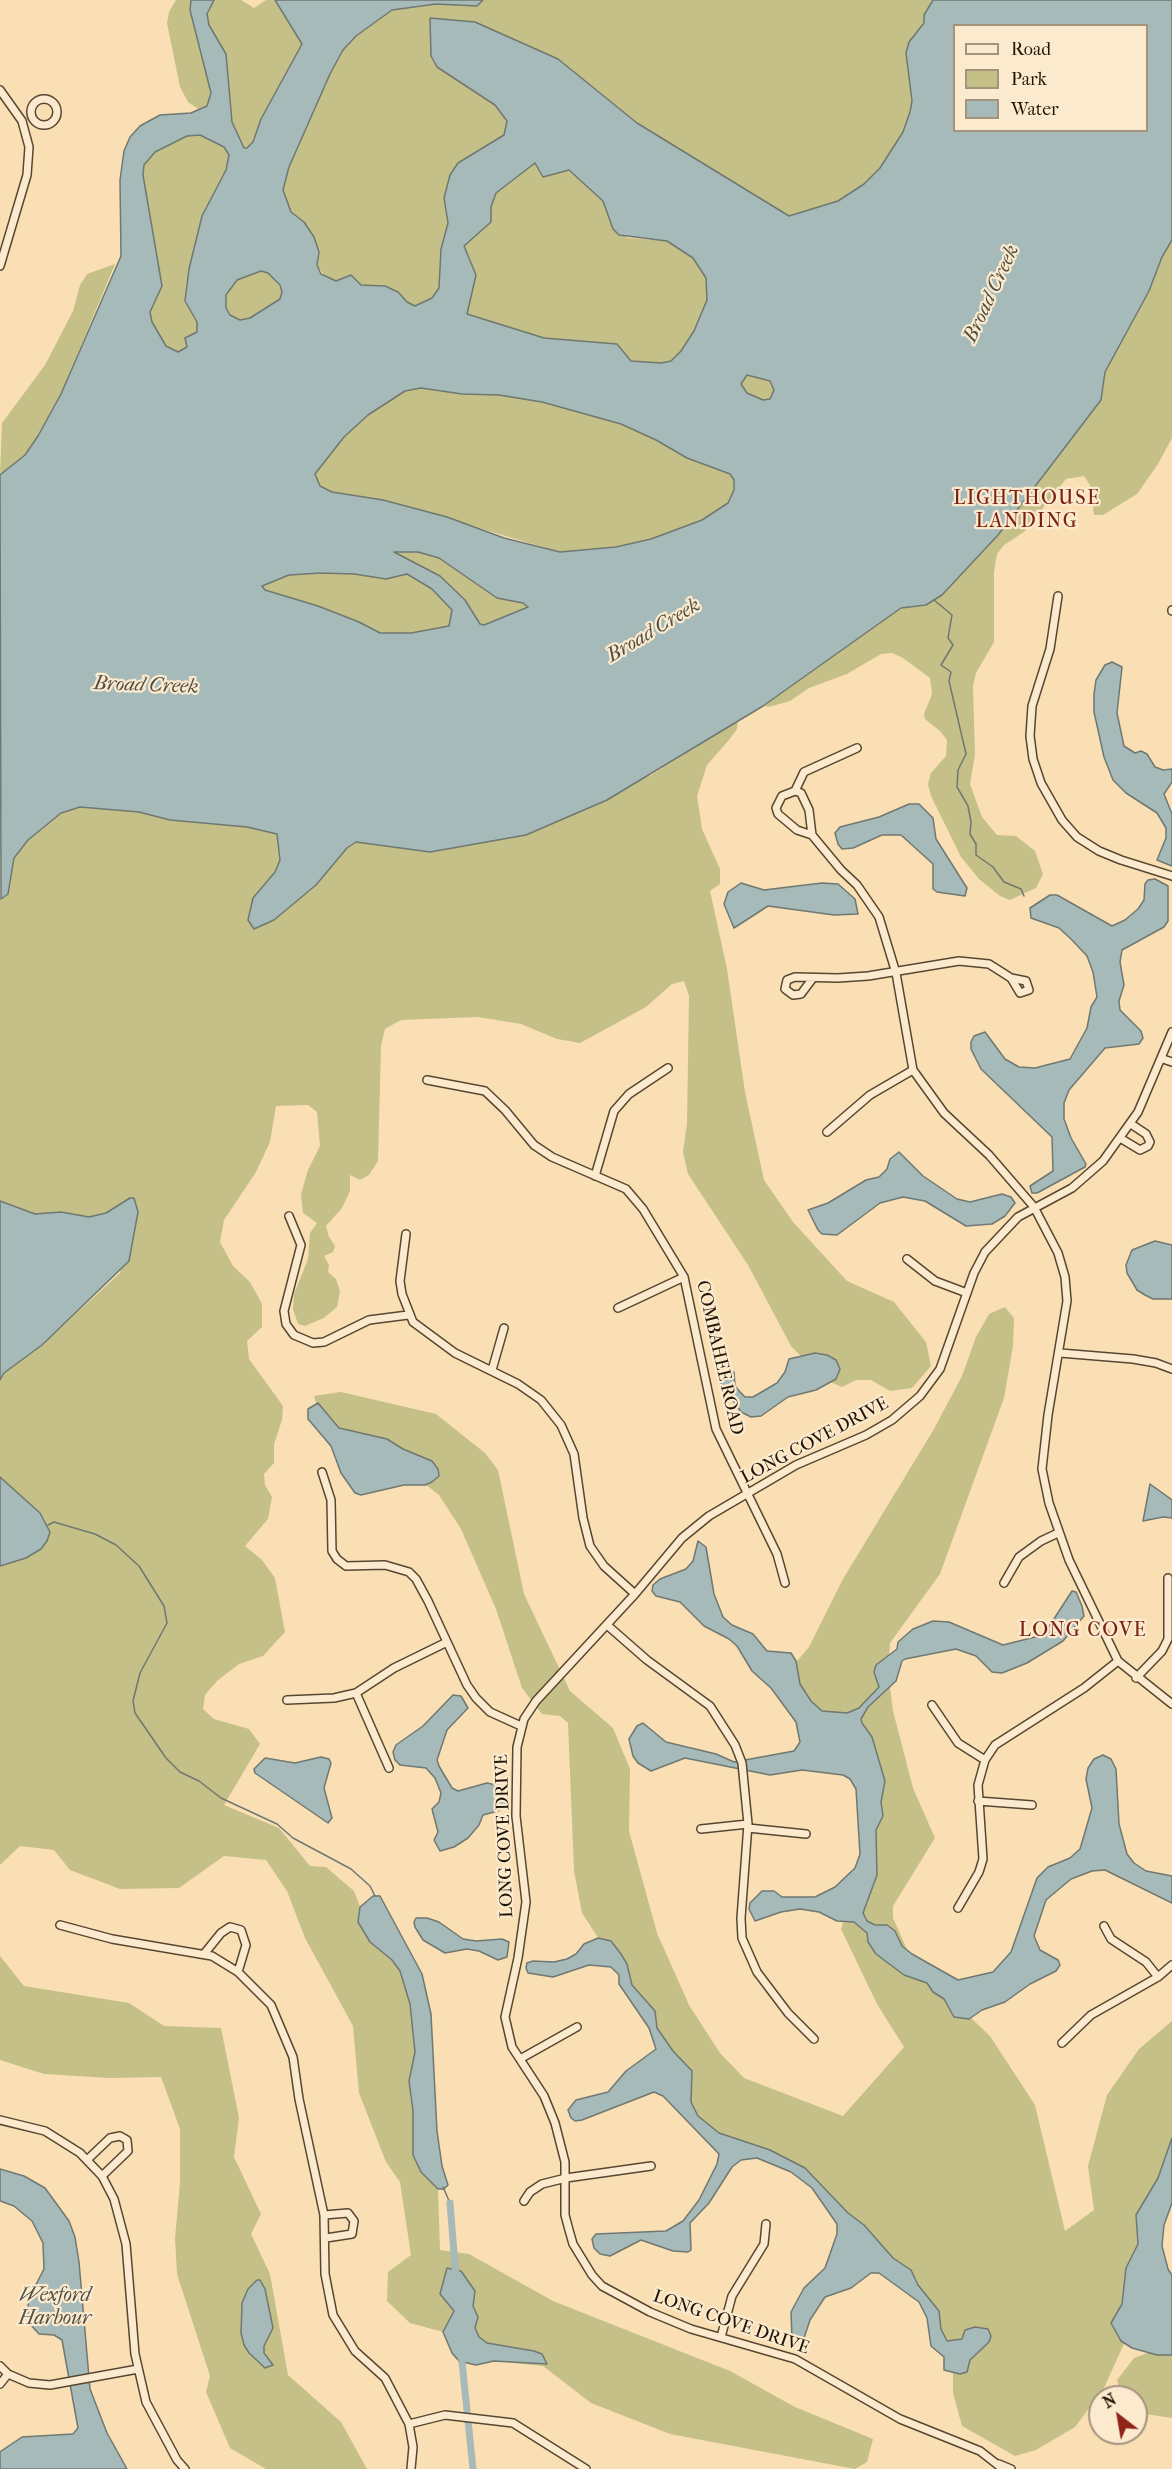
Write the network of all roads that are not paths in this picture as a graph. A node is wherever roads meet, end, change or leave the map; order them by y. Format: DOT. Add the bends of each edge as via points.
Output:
graph roads {
  1 [pos="0,90"];
  2 [pos="31,117"];
  3 [pos="22,121"];
  4 [pos="0,266"];
  5 [pos="1058,596"];
  6 [pos="857,748"];
  7 [pos="795,791"];
  8 [pos="812,835"];
  9 [pos="1172,876"];
  10 [pos="896,973"];
  11 [pos="813,978"];
  12 [pos="1011,978"];
  13 [pos="1172,1032"];
  14 [pos="1162,1059"];
  15 [pos="1172,1062"];
  16 [pos="668,1068"];
  17 [pos="913,1070"];
  18 [pos="427,1080"];
  19 [pos="1131,1124"];
  20 [pos="827,1132"];
  21 [pos="1120,1138"];
  22 [pos="595,1176"];
  23 [pos="1034,1207"];
  24 [pos="289,1216"];
  25 [pos="406,1234"];
  26 [pos="907,1259"];
  27 [pos="684,1277"];
  28 [pos="967,1293"];
  29 [pos="618,1308"];
  30 [pos="408,1315"];
  31 [pos="504,1328"];
  32 [pos="1060,1353"];
  33 [pos="492,1370"];
  34 [pos="1172,1370"];
  35 [pos="322,1472"];
  36 [pos="747,1493"];
  37 [pos="1058,1533"];
  38 [pos="1168,1578"];
  39 [pos="785,1583"];
  40 [pos="1004,1583"];
  41 [pos="635,1594"];
  42 [pos="607,1625"];
  43 [pos="447,1642"];
  44 [pos="1118,1661"];
  45 [pos="1136,1678"];
  46 [pos="356,1693"];
  47 [pos="287,1700"];
  48 [pos="1172,1704"];
  49 [pos="932,1705"];
  50 [pos="521,1726"];
  51 [pos="985,1760"];
  52 [pos="389,1768"];
  53 [pos="978,1801"];
  54 [pos="1032,1805"];
  55 [pos="748,1826"];
  56 [pos="701,1829"];
  57 [pos="807,1834"];
  58 [pos="958,1908"];
  59 [pos="60,1925"];
  60 [pos="1104,1926"];
  61 [pos="204,1953"];
  62 [pos="1172,1965"];
  63 [pos="238,1972"];
  64 [pos="1158,1977"];
  65 [pos="577,2027"];
  66 [pos="814,2039"];
  67 [pos="1062,2043"];
  68 [pos="520,2059"];
  69 [pos="0,2120"];
  70 [pos="88,2159"];
  71 [pos="651,2166"];
  72 [pos="102,2176"];
  73 [pos="566,2178"];
  74 [pos="524,2201"];
  75 [pos="324,2215"];
  76 [pos="766,2224"];
  77 [pos="326,2238"];
  78 [pos="721,2337"];
  79 [pos="0,2366"];
  80 [pos="138,2369"];
  81 [pos="8,2374"];
  82 [pos="0,2384"];
  83 [pos="409,2424"];
  84 [pos="1001,2467"];
  85 [pos="185,2469"];
  86 [pos="411,2469"];
  87 [pos="586,2469"];
  88 [pos="1011,2469"];
  1 -- 3 [label="street"];
  2 -- 3 [label="street"];
  3 -- 4 [label="street" via="29,147 27,176"];
  5 -- 9 [label="street" via="1050,649 1032,706 1029,736 1041,783 1062,820 1077,837 1099,851"];
  6 -- 7 [label="street" via="804,772"];
  7 -- 8 [label="street" via="806,802"];
  7 -- 8 [label="street" via="782,796 776,808 778,814 797,830"];
  8 -- 10 [label="street" via="872,903"];
  10 -- 11 [label="street"];
  10 -- 12 [label="street" via="958,961 989,964"];
  10 -- 17 [label="street"];
  13 -- 14 [label="street, LONG COVE DRIVE"];
  14 -- 15 [label="street"];
  14 -- 19 [label="street, LONG COVE DRIVE"];
  16 -- 22 [label="street" via="629,1094 614,1111"];
  17 -- 20 [label="street" via="870,1095"];
  17 -- 23 [label="street" via="944,1113 990,1155"];
  18 -- 22 [label="street, COMBAHEE ROAD" via="485,1091 534,1145"];
  19 -- 21 [label="street, LONG COVE DRIVE"];
  19 -- 21 [label="street" via="1146,1134 1148,1146 1140,1150"];
  21 -- 23 [label="street, LONG COVE DRIVE" via="1087,1178"];
  22 -- 27 [label="street, COMBAHEE ROAD" via="626,1189 643,1209"];
  23 -- 28 [label="street, LONG COVE DRIVE" via="1018,1217 985,1252"];
  23 -- 32 [label="street" via="1058,1253 1065,1277 1067,1301"];
  24 -- 30 [label="street" via="301,1239 284,1311 286,1324 294,1335 313,1343 324,1342 369,1320"];
  25 -- 30 [label="street" via="400,1281"];
  26 -- 28 [label="street" via="935,1281"];
  27 -- 29 [label="street"];
  27 -- 36 [label="street, COMBAHEE ROAD" via="716,1429"];
  28 -- 36 [label="street, LONG COVE DRIVE" via="940,1369 908,1408 866,1436 796,1465"];
  30 -- 33 [label="street" via="454,1353"];
  31 -- 33 [label="street"];
  32 -- 34 [label="street" via="1133,1359"];
  32 -- 37 [label="street" via="1042,1468"];
  33 -- 41 [label="street" via="541,1400 561,1425 574,1454 590,1546 604,1566"];
  35 -- 43 [label="street" via="331,1500 332,1551 337,1560 346,1566 386,1564 409,1572"];
  36 -- 39 [label="street, COMBAHEE ROAD" via="777,1554"];
  36 -- 41 [label="street, LONG COVE DRIVE" via="682,1538"];
  37 -- 40 [label="street" via="1019,1557"];
  37 -- 44 [label="street"];
  38 -- 45 [label="street" via="1168,1639 1162,1652"];
  41 -- 42 [label="street, LONG COVE DRIVE"];
  42 -- 50 [label="street, LONG COVE DRIVE" via="536,1701"];
  42 -- 55 [label="street" via="710,1706 723,1724 742,1763"];
  43 -- 46 [label="street" via="411,1658"];
  43 -- 50 [label="street" via="481,1705"];
  44 -- 45 [label="street"];
  44 -- 51 [label="street" via="1084,1688 994,1745"];
  45 -- 48 [label="street"];
  46 -- 47 [label="street"];
  46 -- 52 [label="street"];
  49 -- 51 [label="street" via="958,1743"];
  50 -- 68 [label="street, LONG COVE DRIVE" via="515,1800 526,1902 505,2017 512,2048"];
  51 -- 53 [label="street"];
  53 -- 54 [label="street"];
  53 -- 58 [label="street" via="983,1859"];
  55 -- 56 [label="street"];
  55 -- 57 [label="street"];
  55 -- 66 [label="street" via="742,1938 758,1971 788,2013"];
  59 -- 61 [label="street" via="112,1939"];
  60 -- 64 [label="street" via="1111,1939 1146,1962"];
  61 -- 63 [label="street"];
  61 -- 63 [label="street" via="221,1932 230,1927 241,1930 246,1945"];
  62 -- 64 [label="street"];
  63 -- 75 [label="street" via="271,2005 293,2056"];
  64 -- 67 [label="street" via="1091,2015"];
  65 -- 68 [label="street"];
  68 -- 73 [label="street, LONG COVE DRIVE" via="555,2123"];
  69 -- 70 [label="street" via="45,2131"];
  70 -- 72 [label="street"];
  70 -- 72 [label="street" via="115,2136 123,2138 129,2147 124,2157"];
  71 -- 73 [label="street"];
  72 -- 80 [label="street" via="114,2199 126,2244"];
  73 -- 74 [label="street" via="536,2187"];
  73 -- 78 [label="street, LONG COVE DRIVE" via="569,2230 582,2260 602,2286 650,2312"];
  75 -- 77 [label="street"];
  75 -- 77 [label="street" via="348,2213 354,2221 352,2234"];
  76 -- 78 [label="street" via="764,2244 732,2296"];
  77 -- 83 [label="street" via="325,2274 333,2315 355,2351 385,2378"];
  78 -- 84 [label="street, LONG COVE DRIVE" via="795,2359 900,2419 980,2451"];
  79 -- 81 [label="street"];
  80 -- 81 [label="street" via="50,2385 29,2383"];
  80 -- 85 [label="street" via="146,2402"];
  81 -- 82 [label="street"];
  83 -- 86 [label="street"];
  83 -- 87 [label="street" via="445,2415 513,2424"];
  84 -- 88 [label="street, LONG COVE DRIVE"];
}
